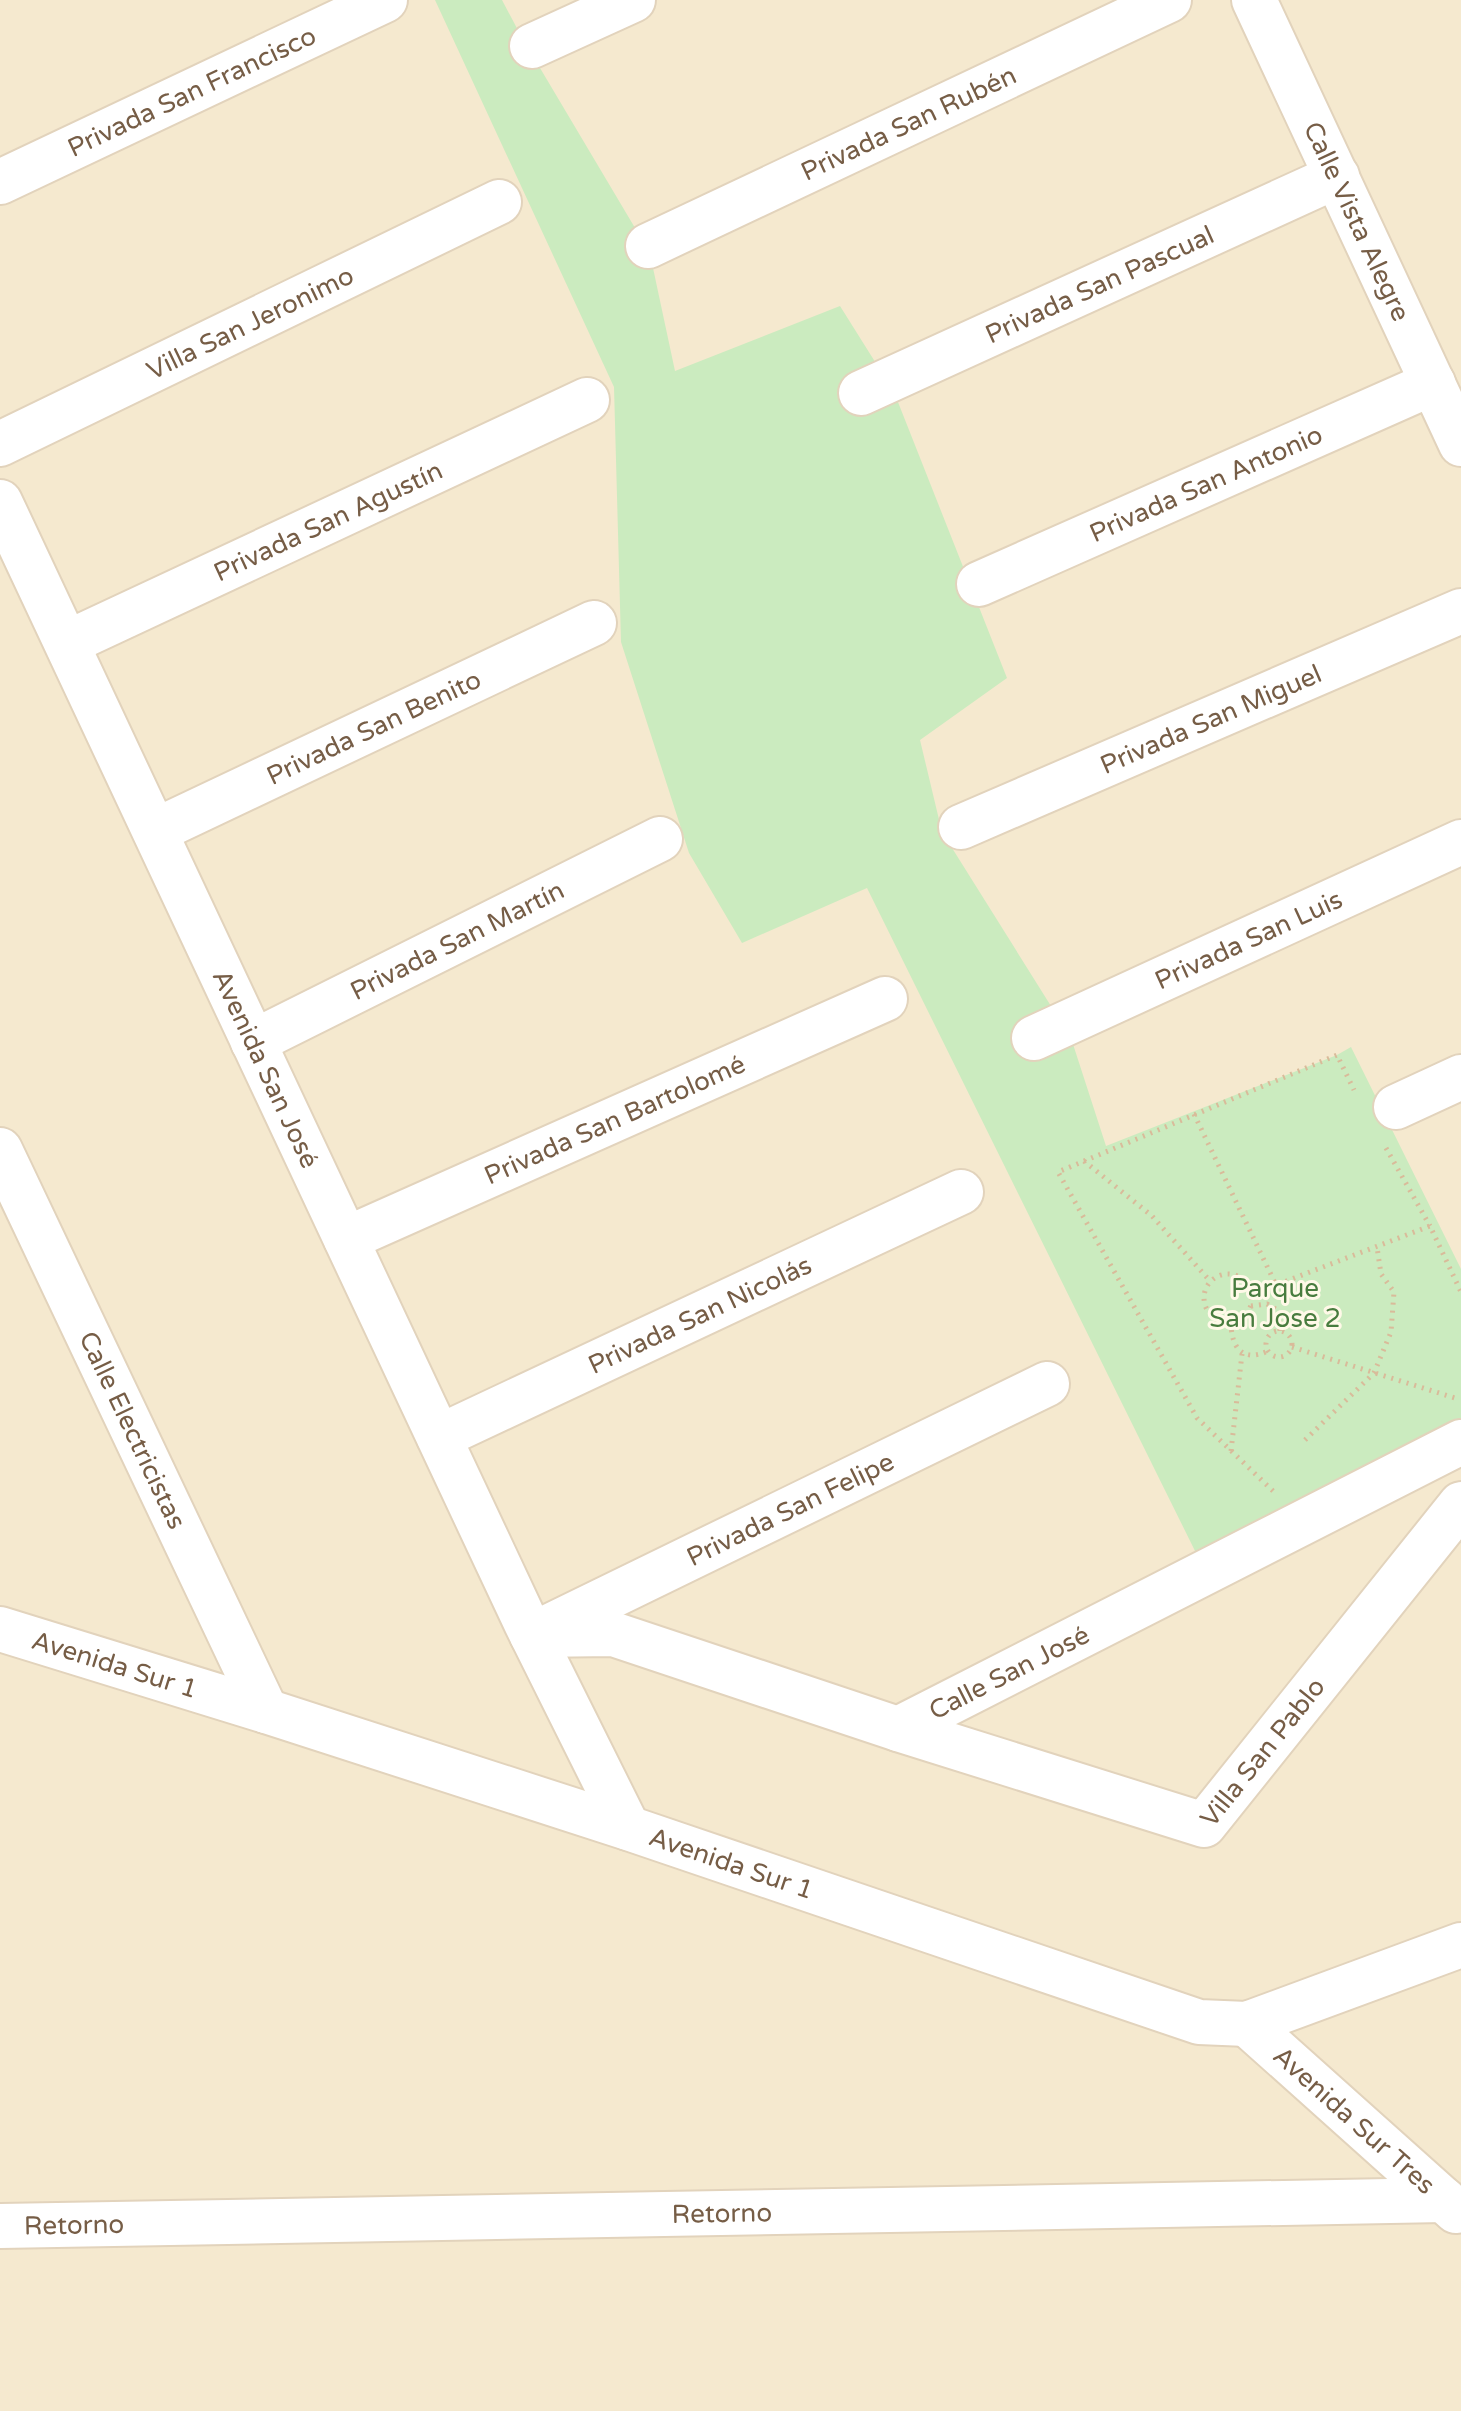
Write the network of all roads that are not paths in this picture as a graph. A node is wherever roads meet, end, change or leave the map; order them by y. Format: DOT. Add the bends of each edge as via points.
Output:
graph roads {
  1 [pos="385,0"];
  2 [pos="633,0"];
  3 [pos="1169,0"];
  4 [pos="1254,0"];
  5 [pos="532,46"];
  6 [pos="1337,176"];
  7 [pos="0,182"];
  8 [pos="499,202"];
  9 [pos="648,246"];
  10 [pos="1433,383"];
  11 [pos="861,393"];
  12 [pos="587,400"];
  13 [pos="0,444"];
  14 [pos="1461,444"];
  15 [pos="0,502"];
  16 [pos="16,576"];
  17 [pos="979,584"];
  18 [pos="1461,611"];
  19 [pos="594,623"];
  20 [pos="67,643"];
  21 [pos="961,827"];
  22 [pos="155,831"];
  23 [pos="660,839"];
  24 [pos="1461,842"];
  25 [pos="885,999"];
  26 [pos="1034,1038"];
  27 [pos="253,1042"];
  28 [pos="1461,1077"];
  29 [pos="1390,1126"];
  30 [pos="0,1150"];
  31 [pos="961,1192"];
  32 [pos="346,1239"];
  33 [pos="1047,1384"];
  34 [pos="439,1437"];
  35 [pos="1461,1442"];
  36 [pos="1461,1504"];
  37 [pos="0,1629"];
  38 [pos="532,1635"];
  39 [pos="266,1711"];
  40 [pos="898,1729"];
  41 [pos="628,1828"];
  42 [pos="1461,1945"];
  43 [pos="1247,2024"];
  44 [pos="1453,2208"];
  45 [pos="0,2226"];
  1 -- 7 [label="street, Privada San Francisco"];
  2 -- 5 [label="street"];
  3 -- 9 [label="street, Privada San Rubén"];
  4 -- 6 [label="street, Calle Vista Alegre"];
  6 -- 10 [label="street, Calle Vista Alegre"];
  6 -- 11 [label="street, Privada San Pascual"];
  8 -- 13 [label="street, Villa San Jeronimo"];
  10 -- 14 [label="street, Calle Vista Alegre"];
  10 -- 17 [label="street, Privada San Antonio"];
  12 -- 20 [label="street, Privada San Agustín"];
  15 -- 16 [label="street, Avenida San José"];
  16 -- 20 [label="street, Avenida San José"];
  18 -- 21 [label="street, Privada San Miguel"];
  19 -- 22 [label="street, Privada San Benito"];
  20 -- 22 [label="street, Avenida San José"];
  22 -- 27 [label="street, Avenida San José"];
  23 -- 27 [label="street, Privada San Martín"];
  24 -- 26 [label="street, Privada San Luis"];
  25 -- 32 [label="street, Privada San Bartolomé"];
  27 -- 32 [label="street, Avenida San José"];
  28 -- 29 [label="street"];
  30 -- 39 [label="street, Calle Electricistas"];
  31 -- 34 [label="street, Privada San Nicolás"];
  32 -- 34 [label="street, Avenida San José"];
  33 -- 38 [label="street, Privada San Felipe"];
  34 -- 38 [label="street, Avenida San José"];
  35 -- 40 [label="street, Calle San José"];
  36 -- 40 [label="street, Villa San Pablo" via="1204,1825"];
  37 -- 39 [label="street, Avenida Sur 1"];
  38 -- 40 [label="street, Calle San José" via="613,1634"];
  38 -- 41 [label="street, Avenida San José"];
  39 -- 41 [label="street, Avenida Sur 1"];
  41 -- 43 [label="street, Avenida Sur 1" via="1199,2022"];
  42 -- 43 [label="street, Avenida Sur 1"];
  43 -- 44 [label="street, Avenida Sur Tres"];
  44 -- 45 [label="street, Retorno"];
}
